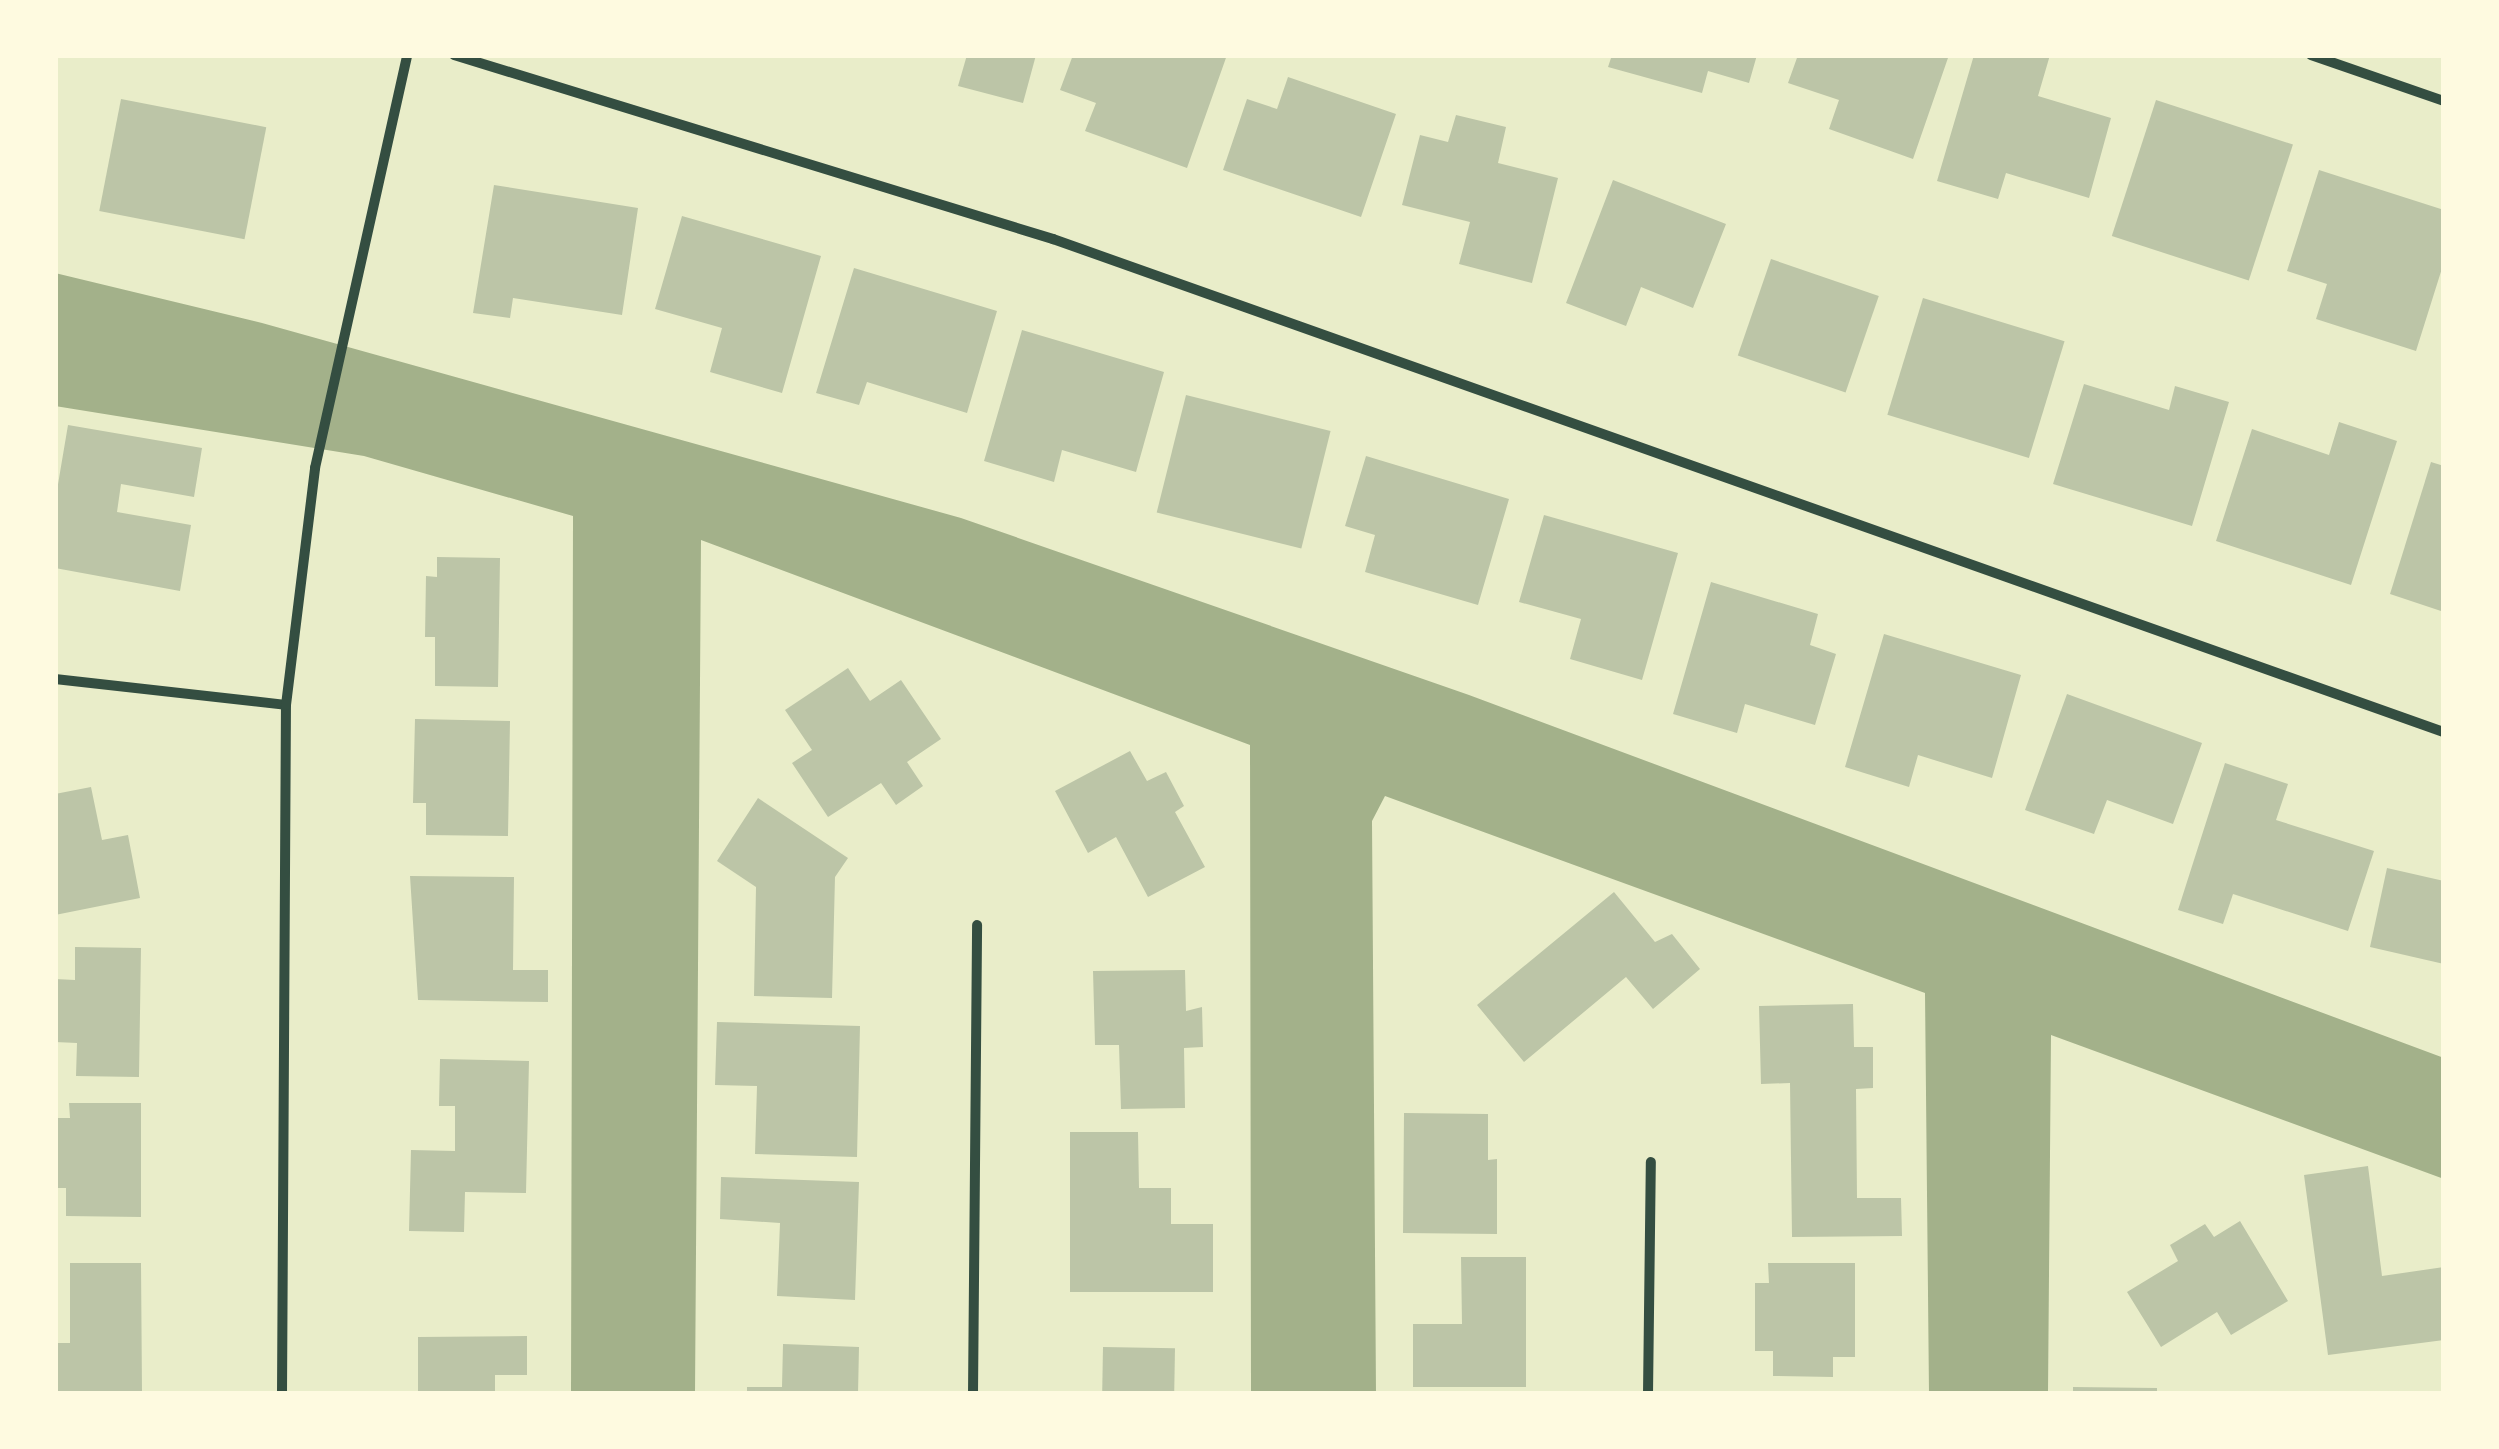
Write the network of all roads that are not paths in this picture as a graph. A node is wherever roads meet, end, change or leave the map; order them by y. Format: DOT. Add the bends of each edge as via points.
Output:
graph roads {
  1 [pos="407,55"];
  2 [pos="454,55"];
  3 [pos="2311,55"];
  4 [pos="2444,101"];
  5 [pos="55,679"];
  6 [pos="286,705"];
  7 [pos="2444,732"];
  8 [pos="977,925"];
  9 [pos="1651,1162"];
  10 [pos="282,1394"];
  11 [pos="973,1394"];
  12 [pos="1648,1394"];
  1 -- 6 [label="street" via="315,468"];
  2 -- 7 [label="street" via="1053,239"];
  3 -- 4 [label="street"];
  5 -- 6 [label="street"];
  6 -- 10 [label="street"];
  8 -- 11 [label="street"];
  9 -- 12 [label="street"];
}
